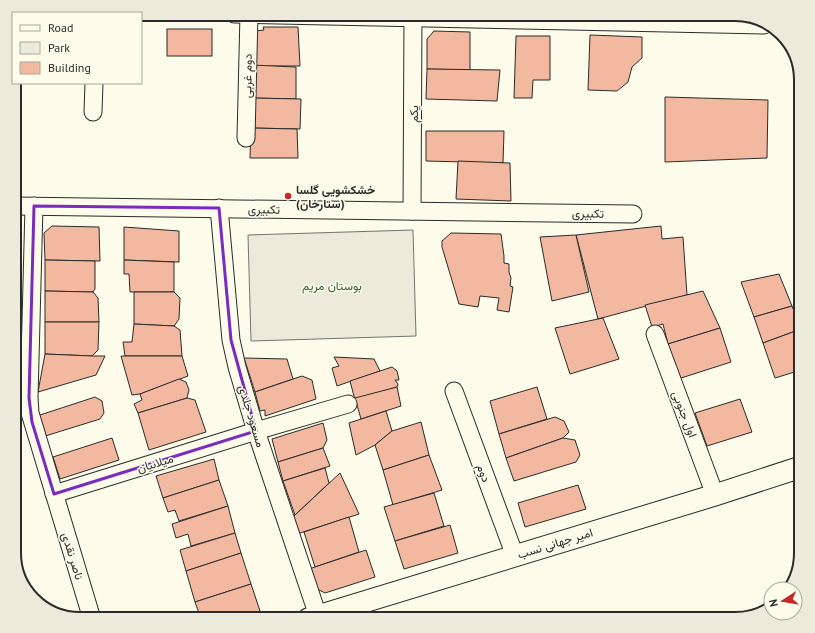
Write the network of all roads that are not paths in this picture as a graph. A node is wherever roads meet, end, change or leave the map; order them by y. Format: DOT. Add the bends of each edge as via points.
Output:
graph roads {
  1 [pos="248,21"];
  2 [pos="413,21"];
  3 [pos="704,21"];
  4 [pos="755,24"];
  5 [pos="94,84"];
  6 [pos="93,112"];
  7 [pos="246,138"];
  8 [pos="21,206"];
  9 [pos="34,206"];
  10 [pos="219,208"];
  11 [pos="412,211"];
  12 [pos="634,214"];
  13 [pos="655,334"];
  14 [pos="454,391"];
  15 [pos="348,404"];
  16 [pos="256,431"];
  17 [pos="794,469"];
  18 [pos="54,494"];
  19 [pos="715,495"];
  20 [pos="515,556"];
  21 [pos="90,612"];
  22 [pos="311,612"];
  23 [pos="333,612"];
  1 -- 7 [label="street, دوم غربی"];
  2 -- 11 [label="street, یکم"];
  3 -- 4 [label="street"];
  5 -- 6 [label="street"];
  8 -- 9 [label="street, تکبیری"];
  9 -- 10 [label="street, تکبیری"];
  9 -- 18 [label="street, ناصر نقدی" via="29,398 32,422"];
  10 -- 11 [label="street, تکبیری"];
  10 -- 16 [label="street, مسعود جلدی" via="231,340"];
  11 -- 12 [label="street, تکبیری"];
  13 -- 19 [label="street, اول جنوبی"];
  14 -- 20 [label="street, دوم"];
  15 -- 16 [label="street, میلانیان"];
  16 -- 18 [label="street, میلانیان"];
  16 -- 22 [label="street, مسعود جلدی"];
  17 -- 19 [label="street, امیر جهانی نسب"];
  18 -- 21 [label="street, ناصر نقدی"];
  19 -- 20 [label="street, امیر جهانی نسب"];
  20 -- 23 [label="street, امیر جهانی نسب"];
}
